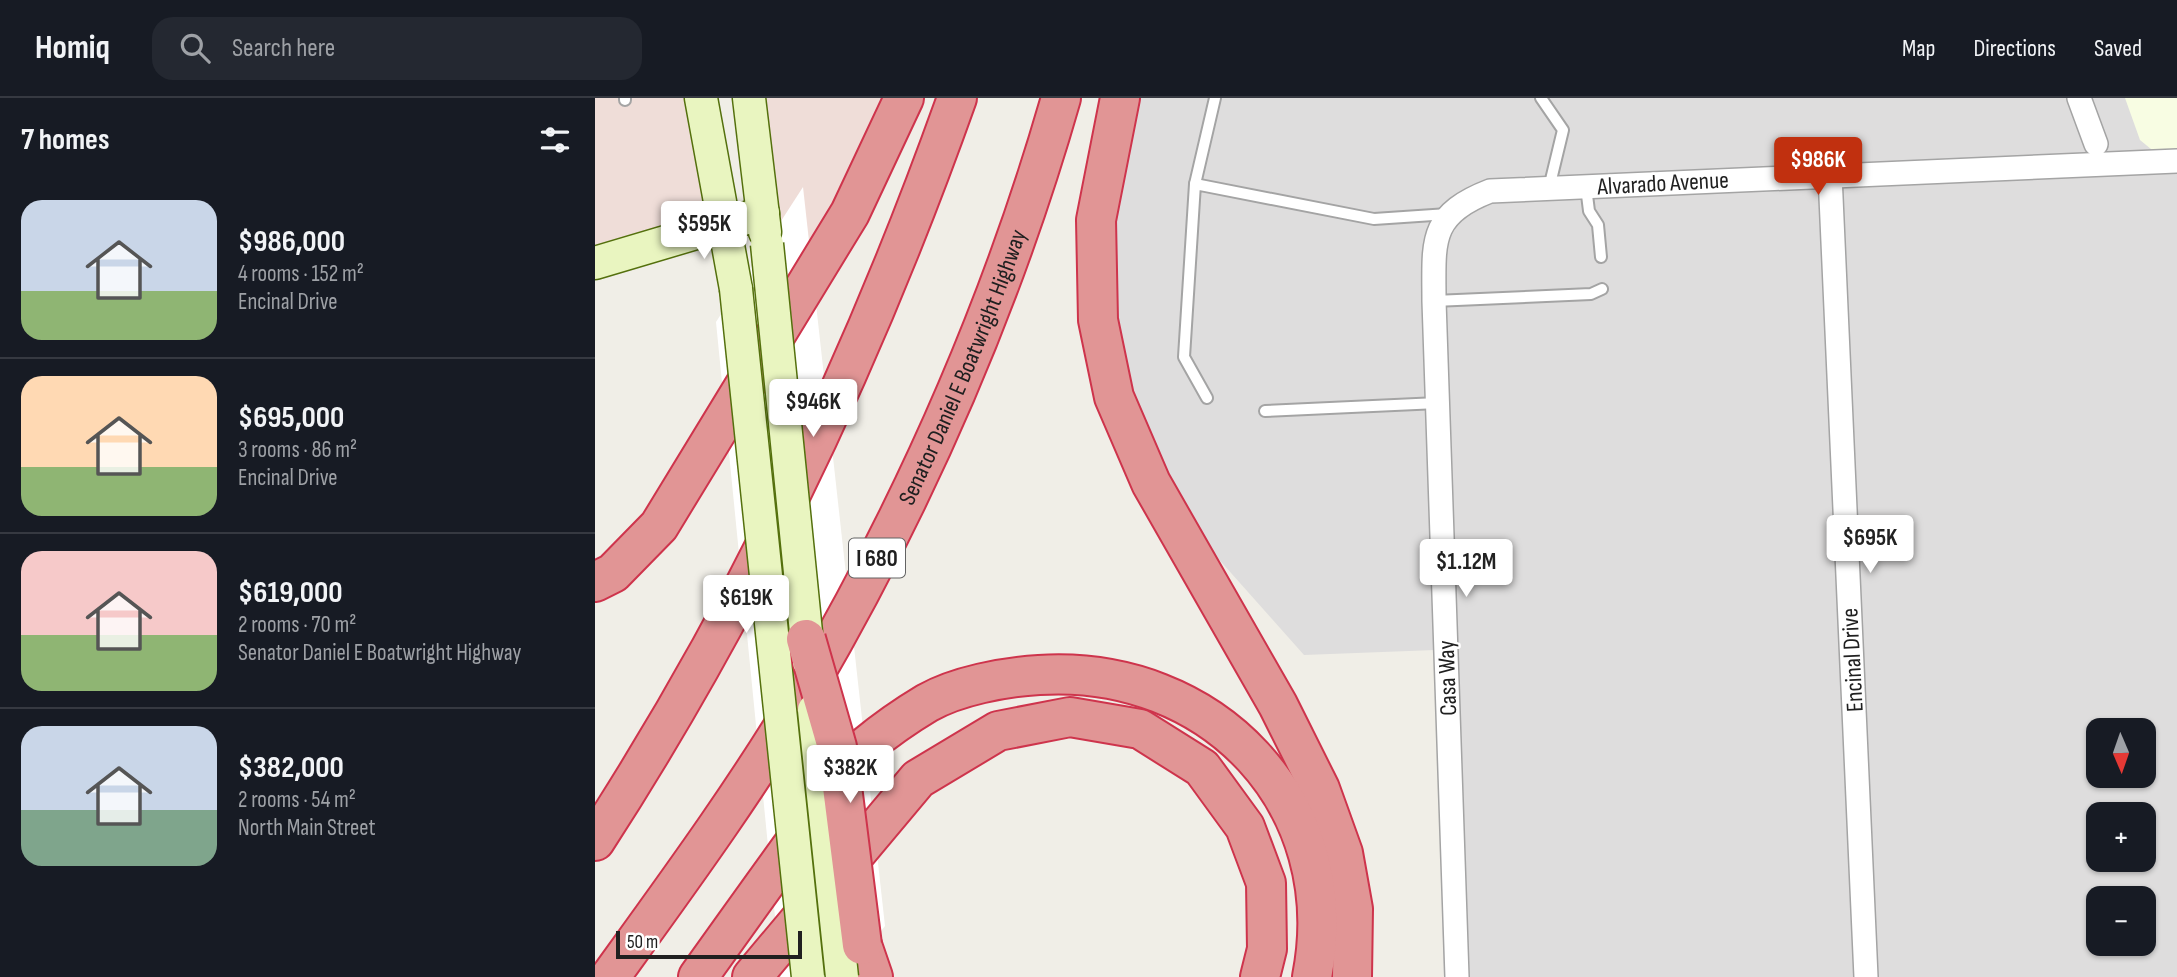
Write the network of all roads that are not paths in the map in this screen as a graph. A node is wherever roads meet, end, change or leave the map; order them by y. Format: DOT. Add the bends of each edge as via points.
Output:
graph roads {
  1 [pos="701,98"];
  2 [pos="749,98"];
  3 [pos="904,98"];
  4 [pos="957,98"];
  5 [pos="1062,98"];
  6 [pos="1120,98"];
  7 [pos="1215,98"];
  8 [pos="1541,98"];
  9 [pos="2078,98"];
  10 [pos="2096,144"];
  11 [pos="2177,161"];
  12 [pos="1830,175"];
  13 [pos="1195,184"];
  14 [pos="1586,187"];
  15 [pos="1549,188"];
  16 [pos="1448,214"];
  17 [pos="724,224"];
  18 [pos="764,228"];
  19 [pos="1601,257"];
  20 [pos="595,263"];
  21 [pos="1602,289"];
  22 [pos="1434,301"];
  23 [pos="1207,398"];
  24 [pos="1438,403"];
  25 [pos="1265,411"];
  26 [pos="595,582"];
  27 [pos="806,639"];
  28 [pos="595,841"];
  29 [pos="868,961"];
  30 [pos="610,977"];
  31 [pos="698,977"];
  32 [pos="752,977"];
  33 [pos="808,977"];
  34 [pos="842,977"];
  35 [pos="1260,977"];
  36 [pos="1312,977"];
  37 [pos="1352,977"];
  38 [pos="1457,977"];
  39 [pos="1866,977"];
  1 -- 17 [label="main road"];
  2 -- 18 [label="main road"];
  3 -- 26 [label="highway" via="850,213 659,526 613,573"];
  4 -- 28 [label="highway" via="899,252 812,448 713,641"];
  5 -- 30 [label="highway, Senator Daniel E Boatwright Highway / I 680" via="1032,194 975,345 879,555 778,735"];
  6 -- 37 [label="highway" via="1096,220 1098,320 1114,397 1151,483 1320,789 1343,853 1353,909"];
  7 -- 13 [label="lane"];
  8 -- 15 [label="lane" via="1563,130"];
  9 -- 10 [label="street"];
  11 -- 12 [label="street, Alvarado Avenue"];
  12 -- 14 [label="street, Alvarado Avenue"];
  12 -- 39 [label="street, Encinal Drive"];
  13 -- 16 [label="lane" via="1374,219"];
  13 -- 23 [label="lane" via="1184,357"];
  14 -- 15 [label="street, Alvarado Avenue"];
  14 -- 19 [label="lane" via="1589,211 1598,225"];
  15 -- 16 [label="street, Alvarado Avenue" via="1490,191 1462,202"];
  16 -- 22 [label="street, Casa Way" via="1434,255"];
  17 -- 18 [label="main road"];
  17 -- 20 [label="main road"];
  17 -- 33 [label="main road, bridge" via="736,289"];
  18 -- 27 [label="main road, bridge"];
  21 -- 22 [label="lane" via="1591,294"];
  22 -- 24 [label="street, Casa Way"];
  24 -- 25 [label="lane"];
  24 -- 38 [label="street, Casa Way"];
  27 -- 29 [label="highway, bridge" via="837,747"];
  27 -- 34 [label="main road, bridge"];
  31 -- 36 [label="highway" via="865,747 928,702 1003,677 1077,673 1136,683 1194,708 1241,742 1282,793 1307,845 1318,896"];
  32 -- 35 [label="highway" via="918,779 998,731 1070,717 1140,730 1202,768 1245,827 1266,883 1267,949"];
}
